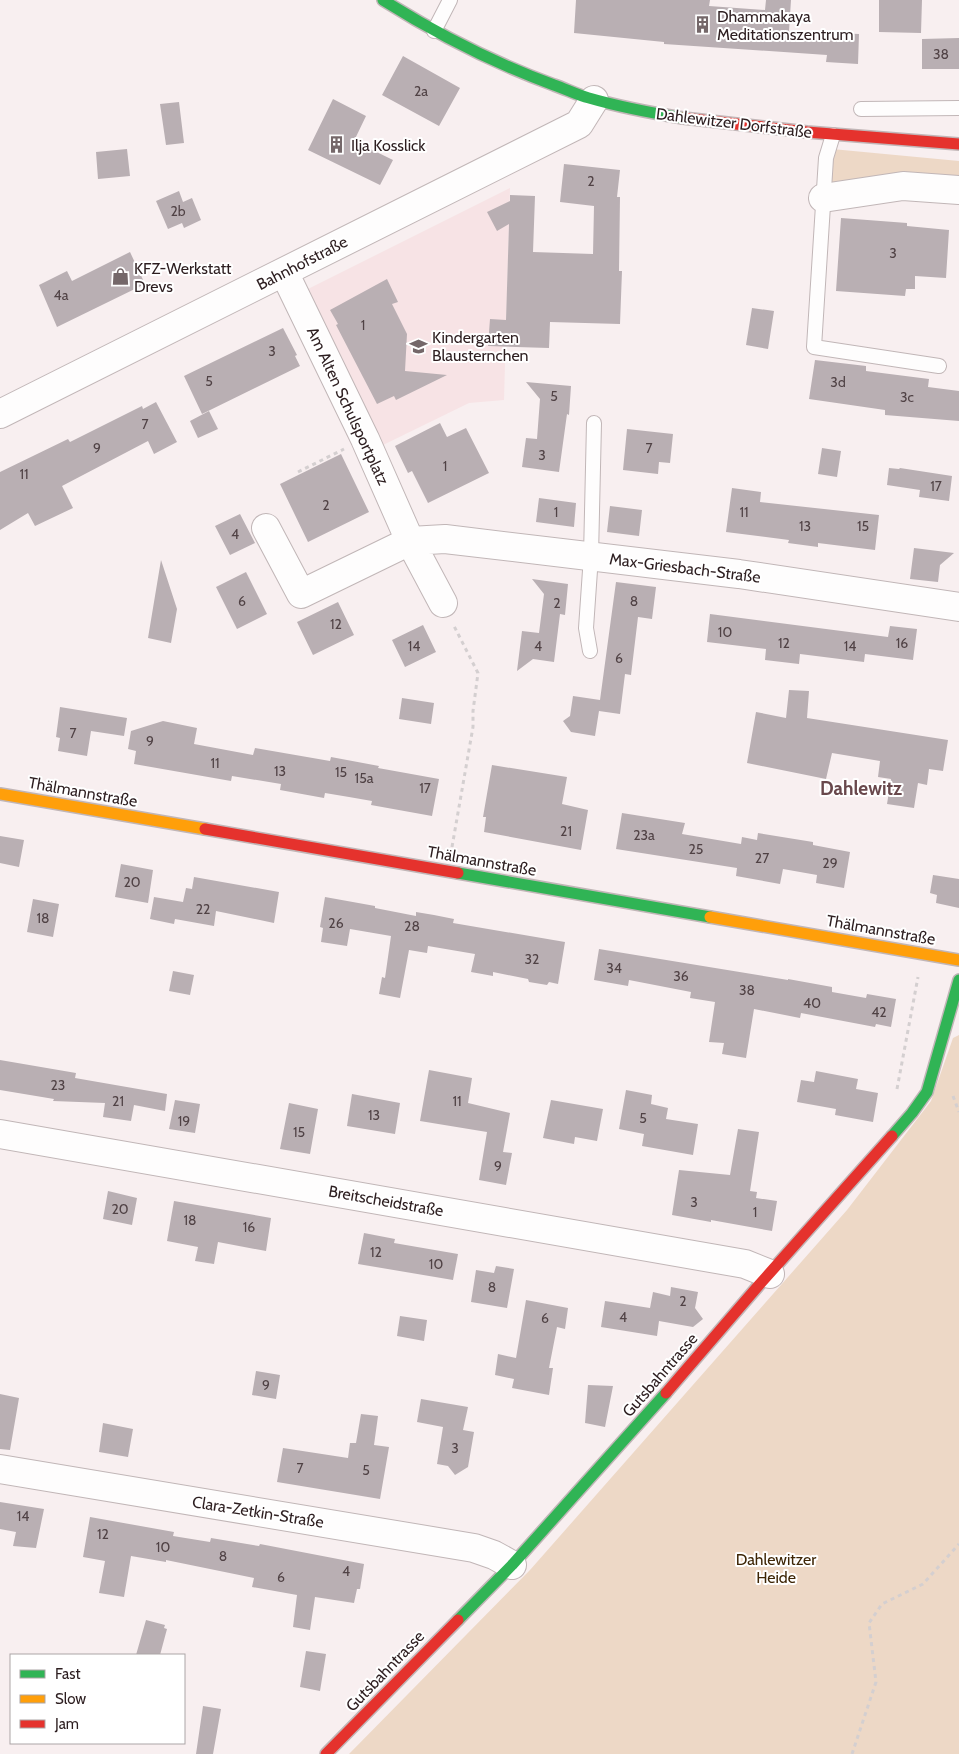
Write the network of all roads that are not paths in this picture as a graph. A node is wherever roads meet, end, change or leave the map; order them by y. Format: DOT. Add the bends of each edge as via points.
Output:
graph roads {
  1 [pos="383,0"];
  2 [pos="450,0"];
  3 [pos="434,31"];
  4 [pos="594,100"];
  5 [pos="959,108"];
  6 [pos="861,109"];
  7 [pos="833,134"];
  8 [pos="959,144"];
  9 [pos="959,190"];
  10 [pos="822,198"];
  11 [pos="284,272"];
  12 [pos="939,366"];
  13 [pos="0,414"];
  14 [pos="594,423"];
  15 [pos="266,528"];
  16 [pos="410,540"];
  17 [pos="592,556"];
  18 [pos="443,603"];
  19 [pos="959,607"];
  20 [pos="590,650"];
  21 [pos="0,794"];
  22 [pos="959,960"];
  23 [pos="959,980"];
  24 [pos="0,1134"];
  25 [pos="770,1274"];
  26 [pos="0,1469"];
  27 [pos="512,1565"];
  28 [pos="326,1754"];
  1 -- 3 [label="street, Dahlewitzer Dorfstraße"];
  2 -- 3 [label="lane"];
  3 -- 4 [label="street, Dahlewitzer Dorfstraße" via="528,76"];
  4 -- 7 [label="street, Dahlewitzer Dorfstraße" via="719,124"];
  4 -- 11 [label="street, Bahnhofstraße" via="579,124"];
  5 -- 6 [label="lane"];
  7 -- 8 [label="street, Dahlewitzer Dorfstraße"];
  7 -- 10 [label="lane" via="826,158"];
  9 -- 10 [label="street" via="903,186"];
  10 -- 12 [label="lane" via="814,346"];
  11 -- 13 [label="street, Bahnhofstraße"];
  11 -- 16 [label="street, Am Alten Schulsportplatz"];
  14 -- 17 [label="lane"];
  15 -- 16 [label="street" via="301,594"];
  16 -- 17 [label="street, Max-Griesbach-Straße" via="445,539"];
  16 -- 18 [label="street, Am Alten Schulsportplatz"];
  17 -- 19 [label="street, Max-Griesbach-Straße"];
  17 -- 20 [label="lane" via="586,628"];
  21 -- 22 [label="street, Thälmannstraße"];
  23 -- 25 [label="street, Gutsbahntrasse" via="927,1092"];
  24 -- 25 [label="street, Breitscheidstraße" via="729,1261"];
  25 -- 27 [label="street, Gutsbahntrasse"];
  26 -- 27 [label="street, Clara-Zetkin-Straße" via="474,1548"];
  27 -- 28 [label="street, Gutsbahntrasse"];
}
